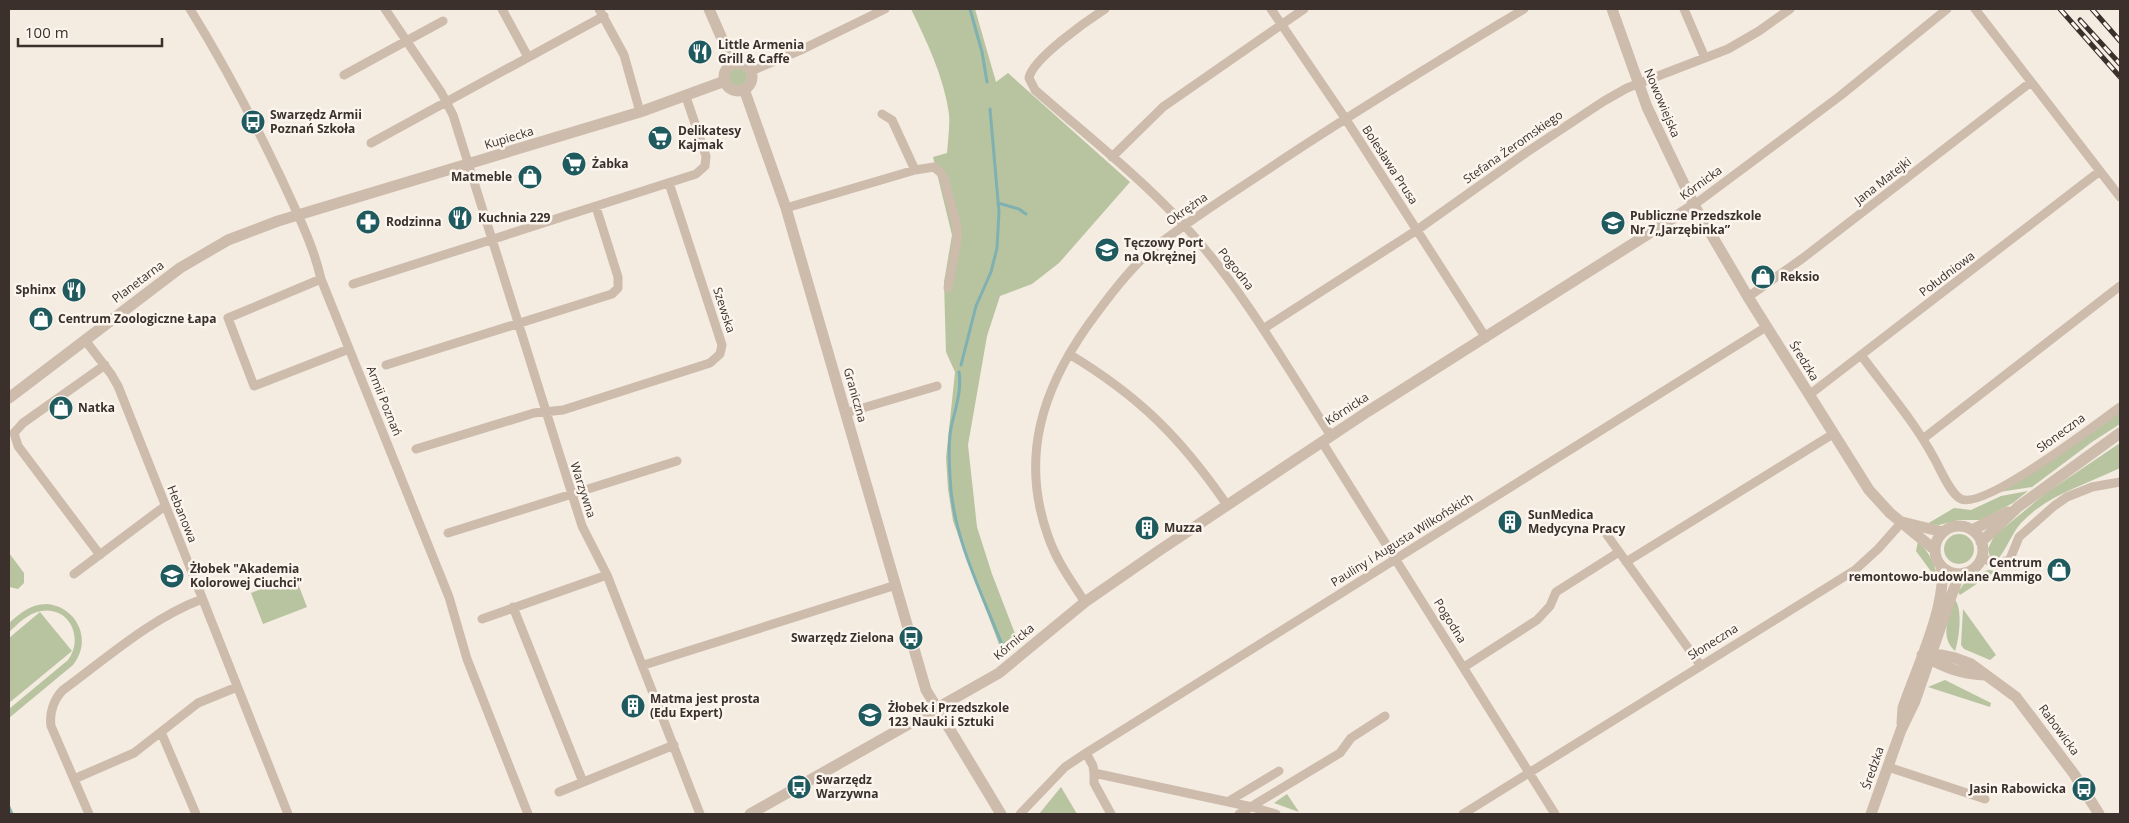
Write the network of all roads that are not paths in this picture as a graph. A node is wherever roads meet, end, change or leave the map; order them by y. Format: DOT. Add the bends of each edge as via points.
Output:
graph roads {
  1 [pos="190,9"];
  2 [pos="386,9"];
  3 [pos="502,9"];
  4 [pos="709,9"];
  5 [pos="885,9"];
  6 [pos="1105,9"];
  7 [pos="1271,9"];
  8 [pos="1304,9"];
  9 [pos="1524,9"];
  10 [pos="1612,9"];
  11 [pos="1684,9"];
  12 [pos="1790,9"];
  13 [pos="1947,9"];
  14 [pos="1975,9"];
  15 [pos="601,12"];
  16 [pos="443,21"];
  17 [pos="1282,24"];
  18 [pos="407,40"];
  19 [pos="528,57"];
  20 [pos="1705,58"];
  21 [pos="733,64"];
  22 [pos="750,71"];
  23 [pos="344,75"];
  24 [pos="724,81"];
  25 [pos="2031,82"];
  26 [pos="1638,84"];
  27 [pos="744,89"];
  28 [pos="686,97"];
  29 [pos="446,102"];
  30 [pos="640,112"];
  31 [pos="882,114"];
  32 [pos="1345,118"];
  33 [pos="371,143"];
  34 [pos="1112,158"];
  35 [pos="469,165"];
  36 [pos="915,170"];
  37 [pos="2100,171"];
  38 [pos="669,183"];
  39 [pos="2120,197"];
  40 [pos="1694,205"];
  41 [pos="596,207"];
  42 [pos="786,208"];
  43 [pos="298,215"];
  44 [pos="1185,226"];
  45 [pos="1417,230"];
  46 [pos="491,240"];
  47 [pos="321,280"];
  48 [pos="353,284"];
  49 [pos="2120,286"];
  50 [pos="948,288"];
  51 [pos="1748,298"];
  52 [pos="518,324"];
  53 [pos="1766,327"];
  54 [pos="1263,329"];
  55 [pos="1486,338"];
  56 [pos="85,340"];
  57 [pos="350,349"];
  58 [pos="1069,354"];
  59 [pos="1861,355"];
  60 [pos="105,365"];
  61 [pos="386,365"];
  62 [pos="937,386"];
  63 [pos="1809,395"];
  64 [pos="9,398"];
  65 [pos="2120,407"];
  66 [pos="545,412"];
  67 [pos="846,413"];
  68 [pos="1833,434"];
  69 [pos="2120,434"];
  70 [pos="1924,438"];
  71 [pos="1326,439"];
  72 [pos="416,449"];
  73 [pos="678,461"];
  74 [pos="2120,482"];
  75 [pos="571,494"];
  76 [pos="1227,505"];
  77 [pos="166,506"];
  78 [pos="2018,506"];
  79 [pos="1902,522"];
  80 [pos="1972,530"];
  81 [pos="1943,532"];
  82 [pos="448,533"];
  83 [pos="1608,534"];
  84 [pos="1981,542"];
  85 [pos="1935,550"];
  86 [pos="1619,552"];
  87 [pos="100,555"];
  88 [pos="1981,557"];
  89 [pos="1396,559"];
  90 [pos="1626,562"];
  91 [pos="1941,566"];
  92 [pos="1964,572"];
  93 [pos="74,574"];
  94 [pos="608,575"];
  95 [pos="896,585"];
  96 [pos="202,598"];
  97 [pos="1085,602"];
  98 [pos="513,607"];
  99 [pos="482,618"];
  100 [pos="1938,637"];
  101 [pos="1928,656"];
  102 [pos="1955,658"];
  103 [pos="644,665"];
  104 [pos="1701,666"];
  105 [pos="1464,667"];
  106 [pos="1984,675"];
  107 [pos="237,687"];
  108 [pos="937,708"];
  109 [pos="1385,716"];
  110 [pos="161,732"];
  111 [pos="674,745"];
  112 [pos="1086,753"];
  113 [pos="1888,767"];
  114 [pos="1279,771"];
  115 [pos="1530,772"];
  116 [pos="1094,773"];
  117 [pos="74,779"];
  118 [pos="583,782"];
  119 [pos="559,792"];
  120 [pos="1985,799"];
  121 [pos="1229,802"];
  122 [pos="1252,807"];
  123 [pos="89,814"];
  124 [pos="196,814"];
  125 [pos="288,814"];
  126 [pos="528,814"];
  127 [pos="700,814"];
  128 [pos="750,814"];
  129 [pos="1001,814"];
  130 [pos="1020,814"];
  131 [pos="1111,814"];
  132 [pos="1240,814"];
  133 [pos="1276,814"];
  134 [pos="1463,814"];
  135 [pos="1556,814"];
  136 [pos="1871,814"];
  137 [pos="2099,814"];
  1 -- 43 [label="street, Armii Poznań" via="265,144"];
  2 -- 18 [label="street, Warzywna"];
  3 -- 19 [label="street"];
  4 -- 21 [label="street"];
  5 -- 22 [label="street"];
  6 -- 34 [label="street, Pogodna" via="1082,24 1033,67 1029,78 1035,90"];
  7 -- 17 [label="street, Bolesława Prusa"];
  8 -- 17 [label="street"];
  9 -- 32 [label="street, Okrężna"];
  10 -- 26 [label="street, Nowowiejska"];
  11 -- 20 [label="street"];
  12 -- 20 [label="street, Stefana Żeromskiego" via="1745,39"];
  13 -- 40 [label="street, Kórnicka" via="1840,96"];
  14 -- 25 [label="street"];
  15 -- 19 [label="street"];
  15 -- 30 [label="street" via="624,55"];
  16 -- 18 [label="street"];
  17 -- 32 [label="street, Bolesława Prusa"];
  17 -- 34 [label="street" via="1162,107"];
  18 -- 23 [label="street"];
  18 -- 29 [label="street, Warzywna"];
  19 -- 29 [label="street"];
  20 -- 26 [label="street, Stefana Żeromskiego"];
  21 -- 22 [label="street" via="742,64"];
  21 -- 24 [label="street" via="726,70"];
  22 -- 27 [label="street" via="750,82"];
  24 -- 27 [label="street" via="731,89"];
  24 -- 28 [label="street, Kupiecka"];
  25 -- 37 [label="street"];
  25 -- 51 [label="street, Jana Matejki"];
  26 -- 40 [label="street, Nowowiejska"];
  26 -- 45 [label="street, Stefana Żeromskiego" via="1576,119"];
  27 -- 42 [label="street, Graniczna"];
  28 -- 30 [label="street, Kupiecka"];
  28 -- 38 [label="street" via="706,163 696,174"];
  29 -- 33 [label="street"];
  29 -- 35 [label="street, Warzywna"];
  30 -- 35 [label="street, Kupiecka"];
  31 -- 36 [label="street" via="892,120"];
  32 -- 44 [label="street, Okrężna"];
  32 -- 45 [label="street, Bolesława Prusa"];
  34 -- 44 [label="street, Pogodna"];
  35 -- 43 [label="street, Kupiecka"];
  35 -- 46 [label="street, Warzywna"];
  36 -- 42 [label="street"];
  36 -- 50 [label="street" via="930,166 938,169 949,195 957,234"];
  37 -- 39 [label="street"];
  37 -- 59 [label="street, Południowa"];
  38 -- 41 [label="street"];
  38 -- 66 [label="street, Szewska" via="722,345 720,354 710,363 563,410"];
  40 -- 51 [label="street, Średzka"];
  40 -- 55 [label="street, Kórnicka"];
  41 -- 46 [label="street"];
  41 -- 52 [label="street" via="618,277 615,292"];
  42 -- 67 [label="street, Graniczna"];
  43 -- 47 [label="street, Armii Poznań" via="316,256"];
  43 -- 56 [label="street, Planetarna" via="250,231 206,252 168,276"];
  44 -- 54 [label="street, Pogodna" via="1239,293"];
  44 -- 58 [label="street, Okrężna" via="1148,253 1107,300"];
  45 -- 54 [label="street, Stefana Żeromskiego"];
  45 -- 55 [label="street, Bolesława Prusa"];
  46 -- 48 [label="street"];
  46 -- 52 [label="street, Warzywna"];
  47 -- 57 [label="street, Armii Poznań"];
  47 -- 57 [label="street" via="228,318 254,386"];
  49 -- 70 [label="street"];
  51 -- 53 [label="street, Średzka"];
  52 -- 61 [label="street"];
  52 -- 66 [label="street, Warzywna"];
  53 -- 63 [label="street, Średzka"];
  53 -- 89 [label="street, Pauliny i Augusta Wilkońskich"];
  54 -- 71 [label="street, Pogodna"];
  55 -- 71 [label="street, Kórnicka"];
  56 -- 60 [label="street, Hebanowa"];
  56 -- 64 [label="street, Planetarna"];
  57 -- 126 [label="street, Armii Poznań" via="449,597 468,659"];
  58 -- 76 [label="street" via="1117,385 1169,431"];
  58 -- 97 [label="street, Okrężna" via="1044,408 1037,438 1035,470 1039,505 1048,538"];
  59 -- 63 [label="street, Południowa"];
  59 -- 70 [label="street"];
  60 -- 77 [label="street, Hebanowa" via="118,386"];
  60 -- 87 [label="street" via="23,423 14,434 18,446"];
  62 -- 67 [label="street"];
  63 -- 68 [label="street, Średzka"];
  65 -- 70 [label="street, Słoneczna" via="2040,464 1977,499 1961,499 1953,493"];
  66 -- 72 [label="street, Szewska"];
  66 -- 75 [label="street, Warzywna"];
  67 -- 95 [label="street, Graniczna"];
  68 -- 79 [label="street, Średzka" via="1869,490"];
  68 -- 90 [label="street"];
  69 -- 78 [label="street"];
  71 -- 76 [label="street, Kórnicka"];
  71 -- 89 [label="street, Pogodna"];
  73 -- 75 [label="street"];
  74 -- 88 [label="street" via="2092,487 2054,506 2019,537 2010,559 1997,565"];
  75 -- 82 [label="street"];
  75 -- 94 [label="street, Warzywna" via="582,526"];
  76 -- 97 [label="street, Kórnicka"];
  77 -- 87 [label="street"];
  77 -- 96 [label="street, Hebanowa"];
  78 -- 80 [label="street"];
  78 -- 84 [label="street"];
  79 -- 81 [label="street, Średzka"];
  79 -- 85 [label="street, Średzka"];
  79 -- 104 [label="street, Słoneczna" via="1878,550 1854,570"];
  80 -- 81 [label="street" via="1961,526"];
  80 -- 84 [label="street"];
  81 -- 85 [label="street"];
  83 -- 86 [label="street"];
  84 -- 88 [label="street"];
  85 -- 91 [label="street"];
  86 -- 90 [label="street"];
  86 -- 105 [label="street" via="1556,592 1550,606 1537,620"];
  87 -- 93 [label="street"];
  88 -- 92 [label="street" via="1972,569"];
  89 -- 105 [label="street, Pogodna"];
  89 -- 112 [label="street, Pauliny i Augusta Wilkońskich"];
  90 -- 104 [label="street"];
  91 -- 92 [label="street" via="1953,573"];
  91 -- 101 [label="street, Średzka" via="1944,577"];
  92 -- 100 [label="street, Średzka" via="1957,581"];
  94 -- 98 [label="street"];
  94 -- 103 [label="street, Warzywna"];
  95 -- 103 [label="street"];
  95 -- 108 [label="street, Graniczna" via="926,690"];
  96 -- 107 [label="street, Hebanowa"];
  96 -- 117 [label="street" via="158,620 55,699 52,726"];
  97 -- 108 [label="street, Kórnicka" via="1006,668"];
  98 -- 99 [label="street"];
  98 -- 118 [label="street"];
  100 -- 101 [label="street, Średzka"];
  100 -- 102 [label="street, Rabowicka"];
  101 -- 102 [label="street, Rabowicka"];
  101 -- 106 [label="street, Rabowicka" via="1950,670"];
  101 -- 113 [label="street, Średzka" via="1903,708 1901,730"];
  102 -- 106 [label="street, Rabowicka" via="1971,664"];
  103 -- 111 [label="street, Warzywna"];
  104 -- 115 [label="street, Słoneczna"];
  105 -- 115 [label="street, Pogodna"];
  106 -- 137 [label="street, Rabowicka" via="2016,697 2027,709"];
  107 -- 110 [label="street" via="198,703"];
  107 -- 125 [label="street, Hebanowa"];
  108 -- 128 [label="street, Kórnicka"];
  108 -- 129 [label="street, Graniczna"];
  109 -- 122 [label="street" via="1351,738 1340,753"];
  110 -- 117 [label="street" via="122,759"];
  110 -- 124 [label="street"];
  111 -- 118 [label="street"];
  111 -- 127 [label="street, Warzywna"];
  112 -- 116 [label="street"];
  112 -- 130 [label="street, Pauliny i Augusta Wilkońskich" via="1054,778"];
  113 -- 120 [label="street"];
  113 -- 136 [label="street, Średzka"];
  114 -- 121 [label="street"];
  115 -- 134 [label="street, Słoneczna"];
  115 -- 135 [label="street, Pogodna"];
  116 -- 121 [label="street"];
  116 -- 131 [label="street" via="1097,789"];
  117 -- 123 [label="street"];
  118 -- 119 [label="street"];
  121 -- 122 [label="street"];
  122 -- 132 [label="street"];
  122 -- 133 [label="street"];
}
